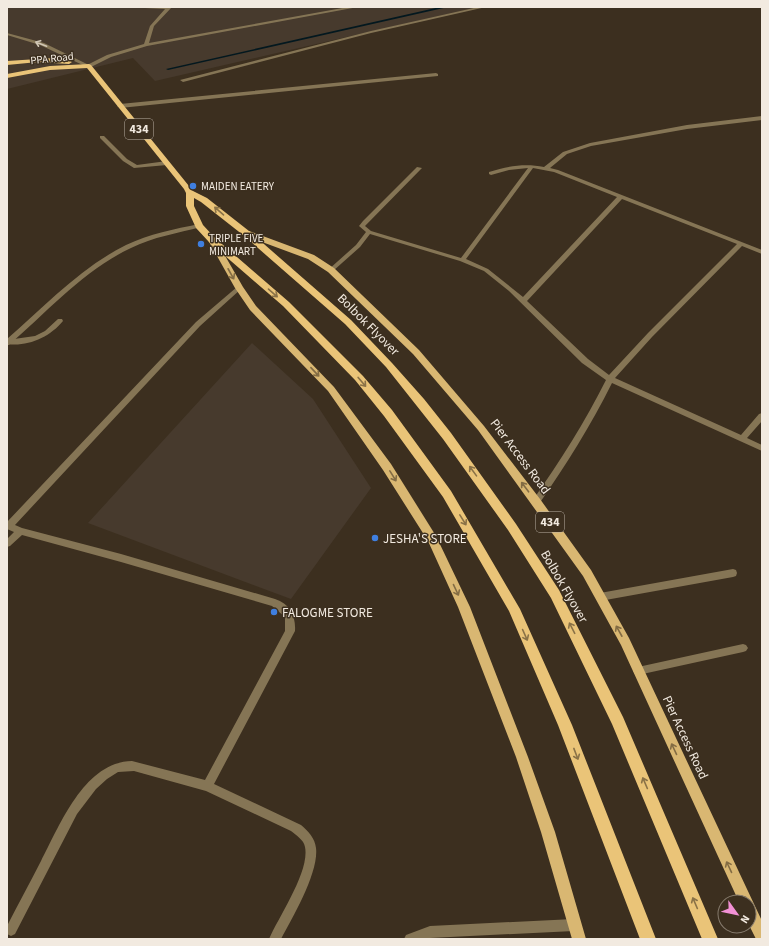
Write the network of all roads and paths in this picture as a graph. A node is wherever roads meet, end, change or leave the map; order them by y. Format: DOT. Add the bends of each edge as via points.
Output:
graph roads {
  1 [pos="145,7"];
  2 [pos="356,7"];
  3 [pos="484,7"];
  4 [pos="169,8"];
  5 [pos="7,34"];
  6 [pos="146,45"];
  7 [pos="7,63"];
  8 [pos="90,66"];
  9 [pos="436,75"];
  10 [pos="7,76"];
  11 [pos="183,80"];
  12 [pos="120,106"];
  13 [pos="762,118"];
  14 [pos="102,137"];
  15 [pos="167,164"];
  16 [pos="532,166"];
  17 [pos="420,168"];
  18 [pos="546,168"];
  19 [pos="492,173"];
  20 [pos="190,193"];
  21 [pos="620,197"];
  22 [pos="199,226"];
  23 [pos="369,232"];
  24 [pos="246,233"];
  25 [pos="212,240"];
  26 [pos="741,244"];
  27 [pos="762,252"];
  28 [pos="462,260"];
  29 [pos="331,270"];
  30 [pos="239,288"];
  31 [pos="523,301"];
  32 [pos="60,321"];
  33 [pos="8,343"];
  34 [pos="610,379"];
  35 [pos="762,416"];
  36 [pos="742,438"];
  37 [pos="762,448"];
  38 [pos="536,502"];
  39 [pos="8,525"];
  40 [pos="20,531"];
  41 [pos="7,544"];
  42 [pos="733,573"];
  43 [pos="600,597"];
  44 [pos="743,648"];
  45 [pos="638,671"];
  46 [pos="207,786"];
  47 [pos="742,894"];
  48 [pos="574,925"];
  49 [pos="757,926"];
  50 [pos="11,930"];
  51 [pos="762,937"];
  52 [pos="275,939"];
  53 [pos="410,939"];
  54 [pos="579,939"];
  55 [pos="648,939"];
  56 [pos="710,939"];
  1 -- 4 [label="street"];
  2 -- 6 [label="street"];
  3 -- 11 [label="street" via="371,32"];
  4 -- 6 [label="street" via="152,26"];
  8 -- 5 [label="street, one-way" via="42,44"];
  6 -- 8 [label="street" via="109,56"];
  7 -- 8 [label="highway, PPA Road" via="53,60"];
  8 -- 10 [label="highway, PPA Road" via="50,68"];
  8 -- 12 [label="highway, Pier Access Road / 434"];
  9 -- 12 [label="street"];
  12 -- 15 [label="highway, Pier Access Road / 434"];
  13 -- 18 [label="street" via="687,127 590,145 565,153"];
  14 -- 15 [label="street" via="125,160 136,167"];
  15 -- 20 [label="highway, Pier Access Road / 434"];
  16 -- 18 [label="street"];
  16 -- 19 [label="street" via="510,166"];
  16 -- 28 [label="street"];
  17 -- 23 [label="street" via="365,222 362,226"];
  18 -- 21 [label="street"];
  20 -- 22 [label="highway, Pier Access Road / 434" via="190,206"];
  24 -- 20 [label="highway, Pier Access Road / 434, one-way" via="204,200"];
  21 -- 26 [label="street"];
  21 -- 31 [label="street"];
  22 -- 25 [label="highway, Pier Access Road / 434"];
  22 -- 33 [label="street" via="144,240 108,258 81,277"];
  23 -- 28 [label="street"];
  23 -- 29 [label="street" via="358,246"];
  24 -- 29 [label="main road, Pier Access Road / 434" via="311,257"];
  56 -- 24 [label="highway, Bolbok Flyover / 434, one-way" via="618,720 555,594 512,527 447,436 389,365 354,327 314,290"];
  25 -- 30 [label="main road, Pier Access Road / 434, one-way"];
  25 -- 55 [label="highway, 434, one-way" via="286,304 359,378 447,494 514,609 565,725"];
  26 -- 27 [label="street"];
  26 -- 34 [label="street"];
  28 -- 31 [label="street" via="486,270"];
  38 -- 29 [label="main road, Pier Access Road / 434, one-way" via="481,428 416,352"];
  30 -- 39 [label="street" via="198,324"];
  30 -- 48 [label="main road, Pier Access Road / 434, one-way" via="253,308 331,390 387,467 432,539 464,607 522,756 548,832"];
  31 -- 34 [label="street" via="573,350"];
  32 -- 33 [label="street" via="41,337"];
  34 -- 36 [label="street"];
  34 -- 38 [label="street" via="593,413"];
  35 -- 36 [label="street"];
  36 -- 37 [label="street"];
  38 -- 43 [label="main road, Pier Access Road / 434" via="587,573"];
  39 -- 40 [label="street"];
  40 -- 41 [label="street"];
  40 -- 46 [label="street" via="275,603 288,612 292,620 290,631"];
  42 -- 43 [label="street"];
  45 -- 43 [label="main road, Pier Access Road / 434, one-way"];
  44 -- 45 [label="street"];
  47 -- 45 [label="main road, Pier Access Road / 434, one-way"];
  46 -- 50 [label="street" via="134,766 116,768 102,778 87,792 62,830"];
  46 -- 52 [label="street" via="295,827 305,836 311,848 309,866"];
  48 -- 53 [label="street" via="430,932"];
  48 -- 54 [label="main road, Pier Access Road / 434"];
  49 -- 51 [label="main road"];
}
